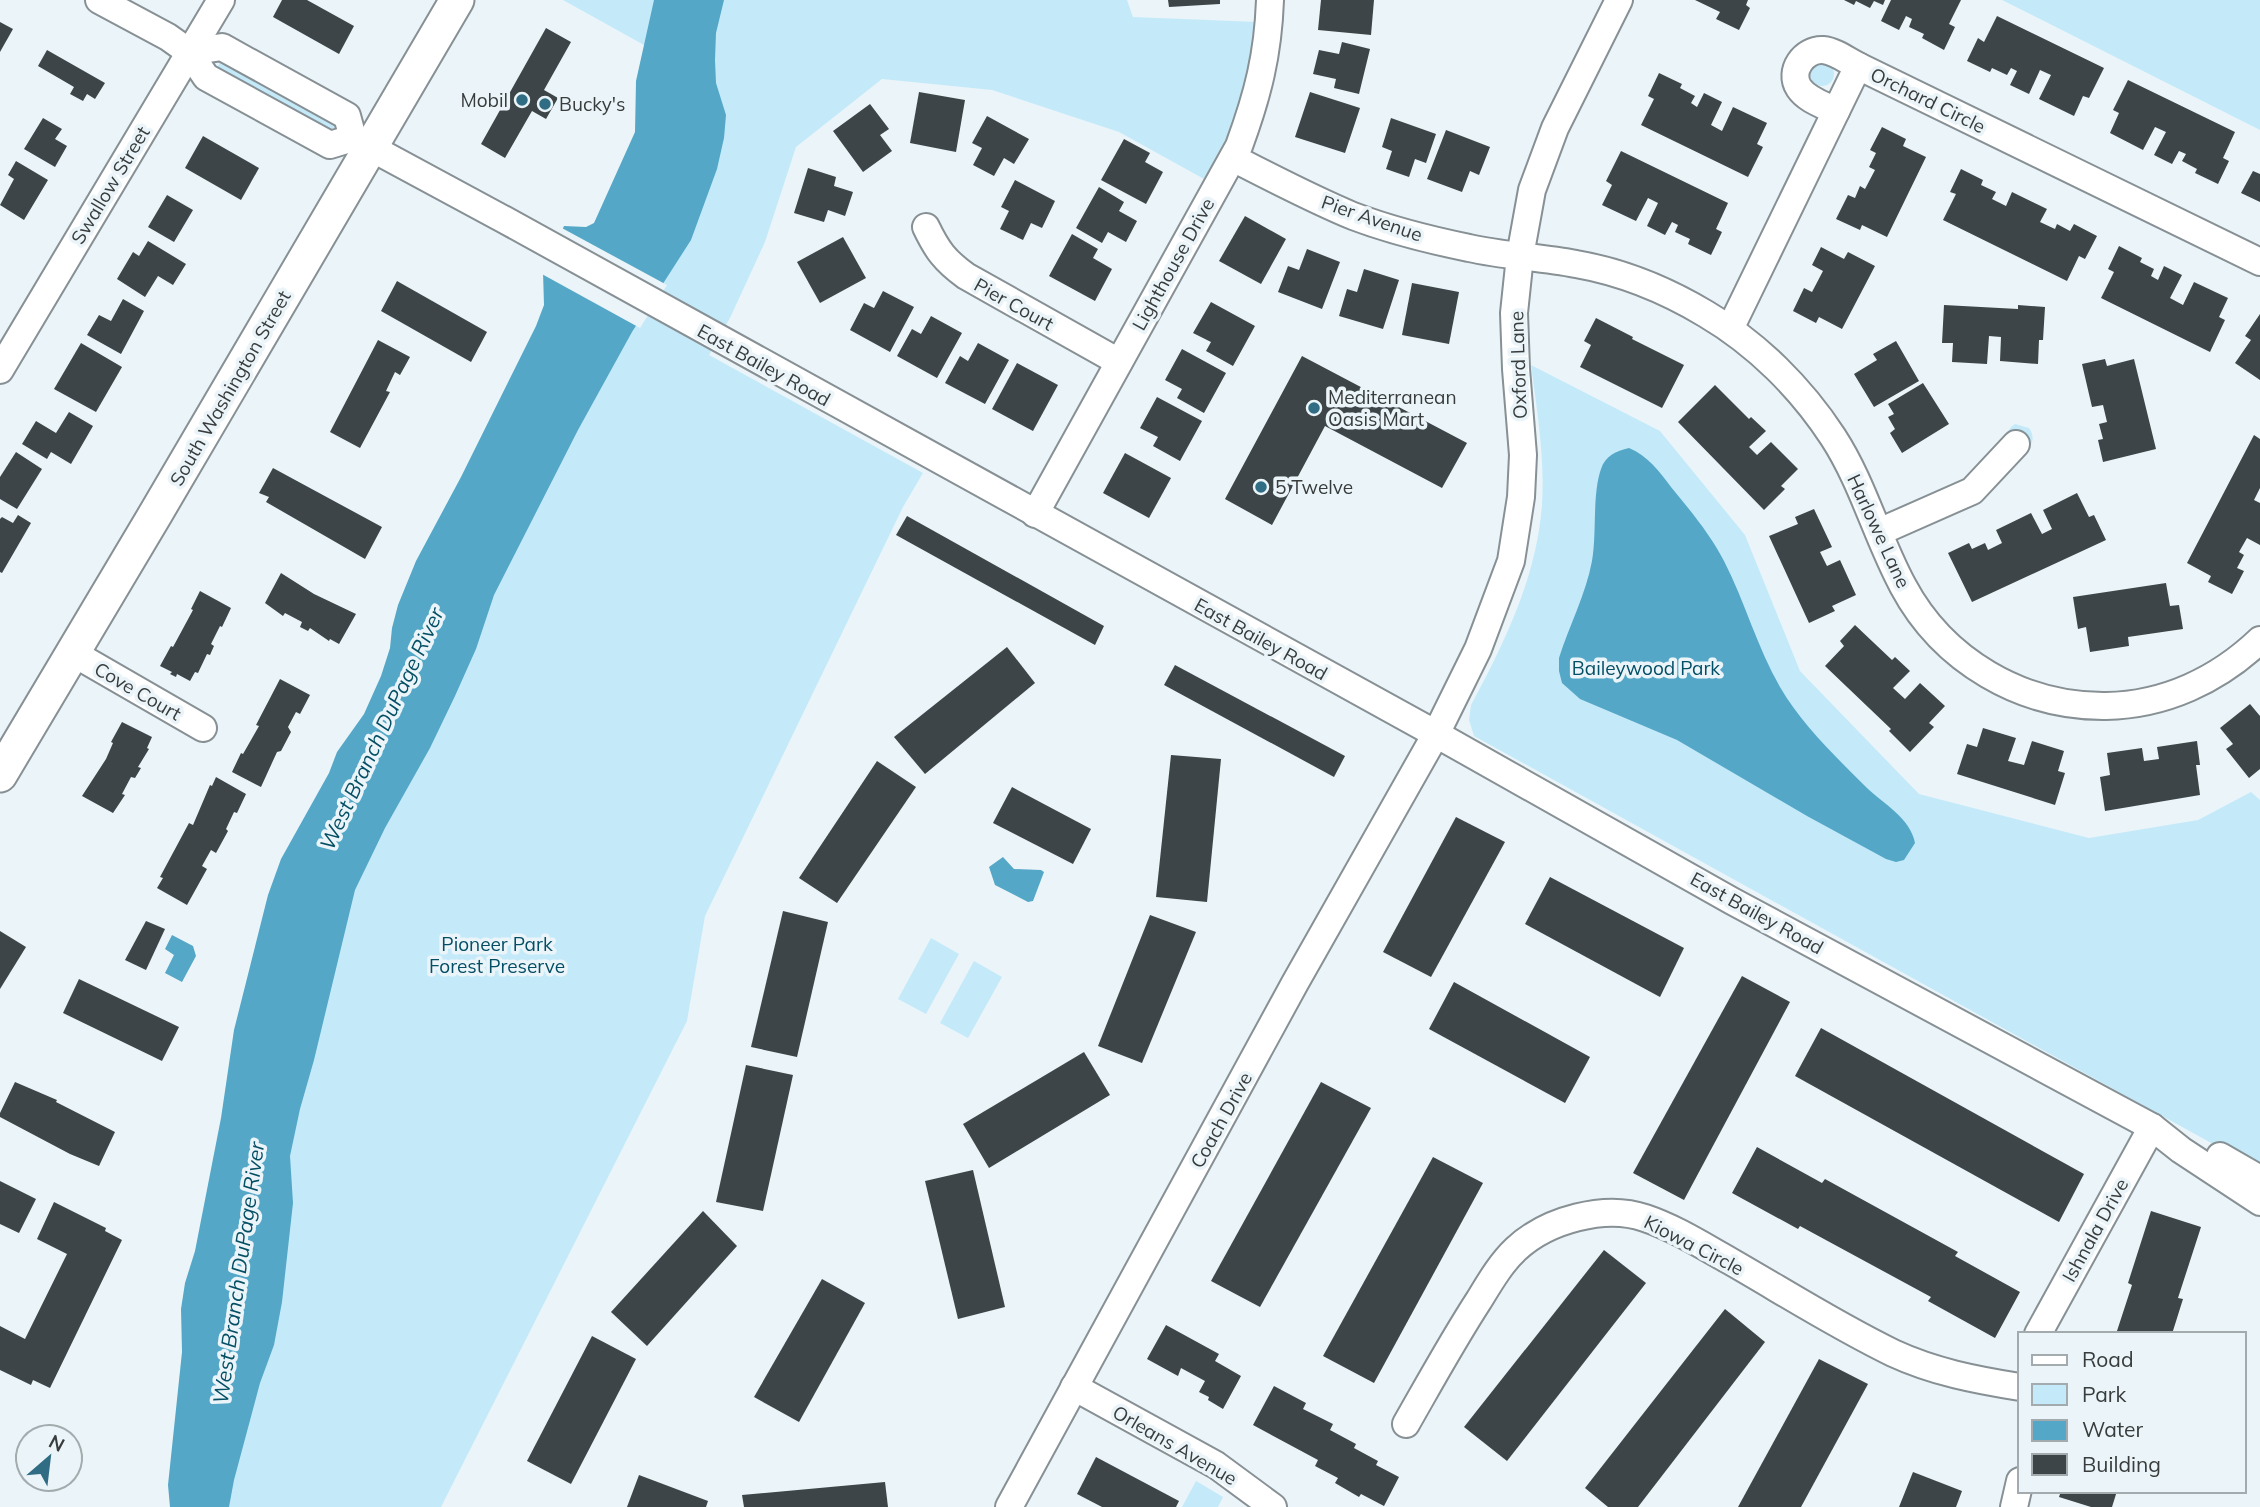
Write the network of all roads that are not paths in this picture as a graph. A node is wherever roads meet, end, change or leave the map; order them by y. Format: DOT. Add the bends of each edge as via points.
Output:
graph roads {
  1 [pos="99,0"];
  2 [pos="221,0"];
  3 [pos="457,0"];
  4 [pos="1270,0"];
  5 [pos="1619,0"];
  6 [pos="188,52"];
  7 [pos="1858,66"];
  8 [pos="1836,111"];
  9 [pos="362,143"];
  10 [pos="1233,158"];
  11 [pos="926,227"];
  12 [pos="1520,256"];
  13 [pos="2260,262"];
  14 [pos="1730,329"];
  15 [pos="1119,362"];
  16 [pos="0,370"];
  17 [pos="2016,444"];
  18 [pos="1035,514"];
  19 [pos="1879,532"];
  20 [pos="2260,640"];
  21 [pos="73,653"];
  22 [pos="203,727"];
  23 [pos="1436,734"];
  24 [pos="0,775"];
  25 [pos="2152,1127"];
  26 [pos="2260,1179"];
  27 [pos="2260,1202"];
  28 [pos="2039,1332"];
  29 [pos="1074,1387"];
  30 [pos="2018,1387"];
  31 [pos="1406,1424"];
  32 [pos="2018,1489"];
  33 [pos="1009,1507"];
  34 [pos="1273,1507"];
  35 [pos="2014,1507"];
  1 -- 6 [label="street"];
  2 -- 6 [label="street, Swallow Street"];
  3 -- 9 [label="main road, South Washington Street"];
  4 -- 10 [label="street, Lighthouse Drive" via="1260,86"];
  5 -- 12 [label="street, Oxford Lane" via="1555,128 1532,190"];
  6 -- 9 [label="street" via="206,77 330,145"];
  6 -- 16 [label="street, Swallow Street"];
  7 -- 8 [label="street, Orchard Circle"];
  7 -- 8 [label="street" via="1822,50 1812,52 1796,69 1800,89 1807,97"];
  7 -- 13 [label="street, Orchard Circle"];
  8 -- 14 [label="street, Orchard Circle"];
  9 -- 18 [label="street, East Bailey Road"];
  9 -- 21 [label="main road, South Washington Street"];
  10 -- 12 [label="street, Pier Avenue" via="1355,216 1460,246"];
  10 -- 15 [label="street, Lighthouse Drive"];
  11 -- 15 [label="street, Pier Court" via="949,264 965,276"];
  12 -- 14 [label="street, Harlowe Lane" via="1633,279 1682,300"];
  12 -- 23 [label="street, Oxford Lane" via="1514,313 1523,455 1517,532 1478,649"];
  14 -- 19 [label="street, Harlowe Lane" via="1773,365 1812,407 1850,468"];
  15 -- 18 [label="street, Lighthouse Drive"];
  17 -- 19 [label="street" via="1972,491"];
  18 -- 23 [label="street, East Bailey Road"];
  19 -- 20 [label="street, Harlowe Lane" via="1916,608 1948,646 1988,676 2035,696 2088,706 2164,698 2209,678"];
  21 -- 22 [label="street, Cove Court"];
  21 -- 24 [label="main road, South Washington Street"];
  23 -- 25 [label="street, East Bailey Road" via="1732,901"];
  23 -- 29 [label="street, Coach Drive"];
  25 -- 26 [label="street, East Bailey Road" via="2189,1138"];
  25 -- 27 [label="street, East Bailey Road"];
  25 -- 28 [label="street, Ishnala Drive"];
  29 -- 33 [label="street, Coach Drive"];
  29 -- 34 [label="street, Orleans Avenue" via="1216,1465"];
  30 -- 31 [label="street, Kiowa Circle" via="1966,1378 1912,1361 1692,1240 1644,1218 1600,1214 1549,1226 1515,1250 1469,1315"];
  32 -- 35 [label="street"];
}
